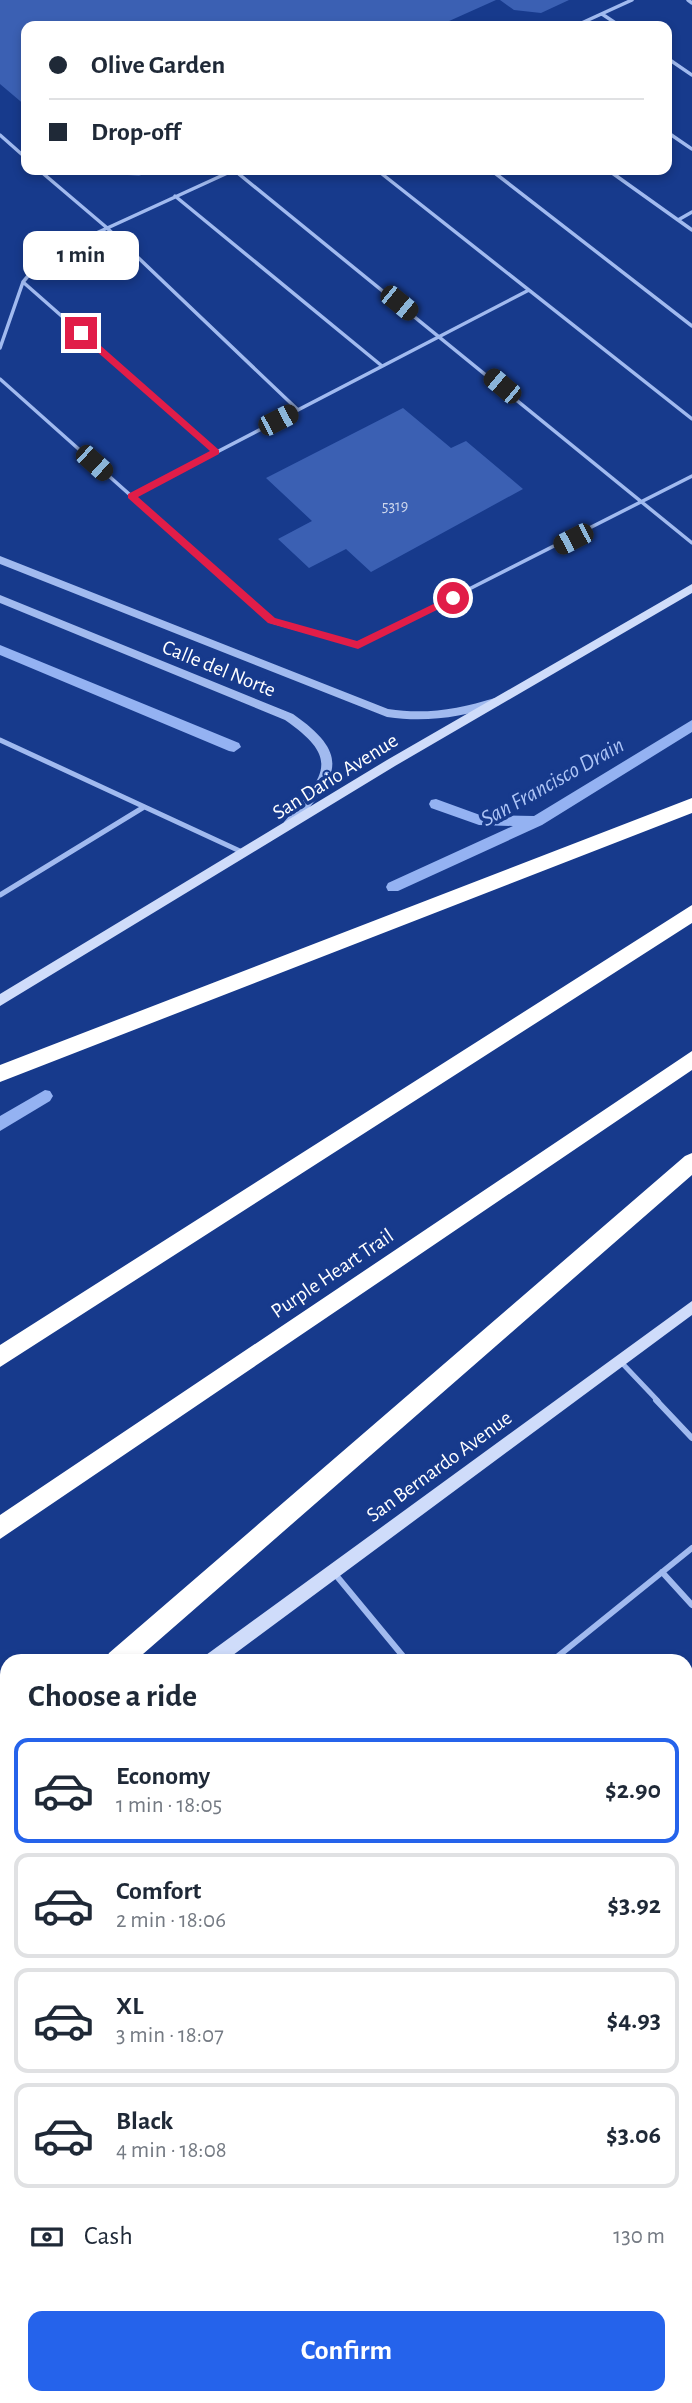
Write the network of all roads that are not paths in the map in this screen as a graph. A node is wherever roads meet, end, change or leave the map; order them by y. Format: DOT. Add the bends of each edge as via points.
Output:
graph roads {
  1 [pos="632,0"];
  2 [pos="602,14"];
  3 [pos="586,21"];
  4 [pos="612,21"];
  5 [pos="672,61"];
  6 [pos="692,75"];
  7 [pos="0,135"];
  8 [pos="672,135"];
  9 [pos="692,149"];
  10 [pos="21,154"];
  11 [pos="45,175"];
  12 [pos="223,175"];
  13 [pos="240,175"];
  14 [pos="383,175"];
  15 [pos="497,175"];
  16 [pos="615,175"];
  17 [pos="175,196"];
  18 [pos="692,212"];
  19 [pos="678,220"];
  20 [pos="106,228"];
  21 [pos="692,230"];
  22 [pos="23,282"];
  23 [pos="529,290"];
  24 [pos="692,326"];
  25 [pos="441,336"];
  26 [pos="0,348"];
  27 [pos="382,366"];
  28 [pos="0,379"];
  29 [pos="298,410"];
  30 [pos="692,419"];
  31 [pos="216,452"];
  32 [pos="692,475"];
  33 [pos="132,496"];
  34 [pos="644,503"];
  35 [pos="692,543"];
  36 [pos="0,560"];
  37 [pos="692,588"];
  38 [pos="0,599"];
  39 [pos="498,700"];
  40 [pos="0,740"];
  41 [pos="692,805"];
  42 [pos="144,807"];
  43 [pos="284,829"];
  44 [pos="245,853"];
  45 [pos="0,894"];
  46 [pos="692,913"];
  47 [pos="0,1001"];
  48 [pos="692,1059"];
  49 [pos="0,1074"];
  50 [pos="692,1162"];
  51 [pos="692,1307"];
  52 [pos="0,1357"];
  53 [pos="619,1361"];
  54 [pos="692,1438"];
  55 [pos="0,1528"];
  56 [pos="692,1548"];
  57 [pos="333,1572"];
  58 [pos="662,1572"];
  59 [pos="692,1605"];
  60 [pos="125,1654"];
  61 [pos="222,1654"];
  62 [pos="401,1654"];
  63 [pos="561,1654"];
  1 -- 2 [label="lane"];
  2 -- 3 [label="lane"];
  2 -- 4 [label="lane"];
  5 -- 6 [label="lane"];
  7 -- 10 [label="lane"];
  8 -- 9 [label="lane"];
  11 -- 20 [label="lane"];
  12 -- 17 [label="lane"];
  13 -- 25 [label="lane"];
  14 -- 23 [label="lane"];
  15 -- 24 [label="lane"];
  16 -- 19 [label="lane"];
  17 -- 20 [label="lane"];
  17 -- 27 [label="lane"];
  18 -- 19 [label="lane"];
  19 -- 21 [label="lane"];
  20 -- 22 [label="lane" via="44,257"];
  20 -- 29 [label="lane"];
  22 -- 26 [label="lane"];
  22 -- 31 [label="lane"];
  23 -- 25 [label="lane"];
  23 -- 30 [label="lane"];
  25 -- 27 [label="lane"];
  25 -- 34 [label="lane"];
  27 -- 29 [label="lane"];
  28 -- 33 [label="lane"];
  29 -- 31 [label="lane"];
  31 -- 33 [label="lane"];
  32 -- 34 [label="lane"];
  33 -- 34 [label="lane" via="272,621 358,645"];
  34 -- 35 [label="lane"];
  36 -- 39 [label="street" via="387,713 437,718"];
  37 -- 39 [label="main road, San Dario Avenue"];
  38 -- 43 [label="street, Calle del Norte" via="289,717 308,729 326,754 329,769 324,784"];
  39 -- 43 [label="main road, San Dario Avenue"];
  40 -- 42 [label="lane"];
  41 -- 49 [label="highway"];
  42 -- 44 [label="lane"];
  42 -- 45 [label="lane"];
  43 -- 44 [label="main road, San Dario Avenue"];
  44 -- 47 [label="main road, San Dario Avenue"];
  46 -- 52 [label="highway"];
  48 -- 55 [label="highway, Purple Heart Trail"];
  50 -- 60 [label="highway"];
  51 -- 53 [label="main road, San Bernardo Avenue"];
  53 -- 54 [label="lane"];
  53 -- 57 [label="main road, San Bernardo Avenue"];
  56 -- 58 [label="lane"];
  57 -- 61 [label="main road, San Bernardo Avenue"];
  57 -- 62 [label="lane"];
  58 -- 59 [label="lane"];
  58 -- 63 [label="lane"];
}
